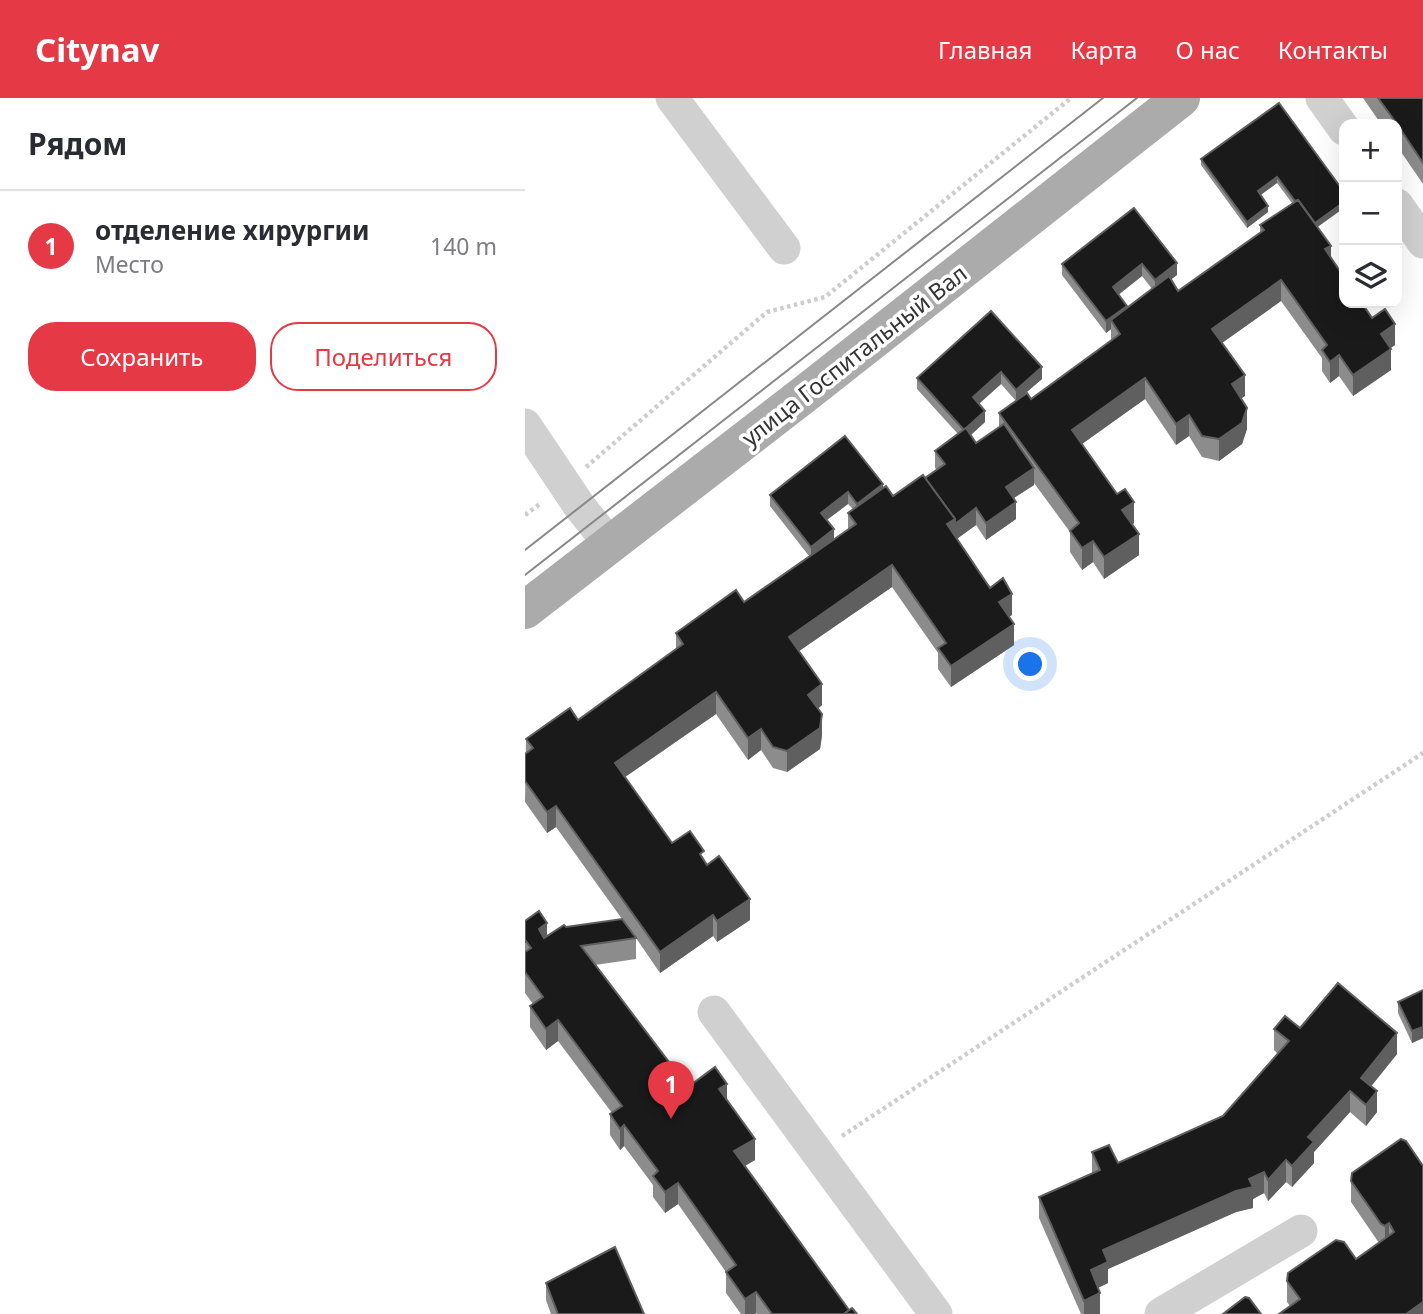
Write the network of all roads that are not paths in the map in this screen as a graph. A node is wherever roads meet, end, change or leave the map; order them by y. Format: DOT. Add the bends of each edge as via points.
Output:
graph roads {
  1 [pos="672,98"];
  2 [pos="1181,98"];
  3 [pos="1322,98"];
  4 [pos="1339,122"];
  5 [pos="1402,212"];
  6 [pos="1423,243"];
  7 [pos="785,248"];
  8 [pos="525,425"];
  9 [pos="610,544"];
  10 [pos="525,610"];
  11 [pos="714,1012"];
  12 [pos="1301,1231"];
  13 [pos="936,1314"];
  14 [pos="1161,1314"];
  1 -- 7 [label="lane"];
  2 -- 9 [label="main road, улица Госпитальный Вал"];
  3 -- 4 [label="lane"];
  5 -- 6 [label="lane"];
  8 -- 9 [label="lane"];
  9 -- 10 [label="main road, улица Госпитальный Вал"];
  11 -- 13 [label="lane"];
  12 -- 14 [label="lane"];
}
